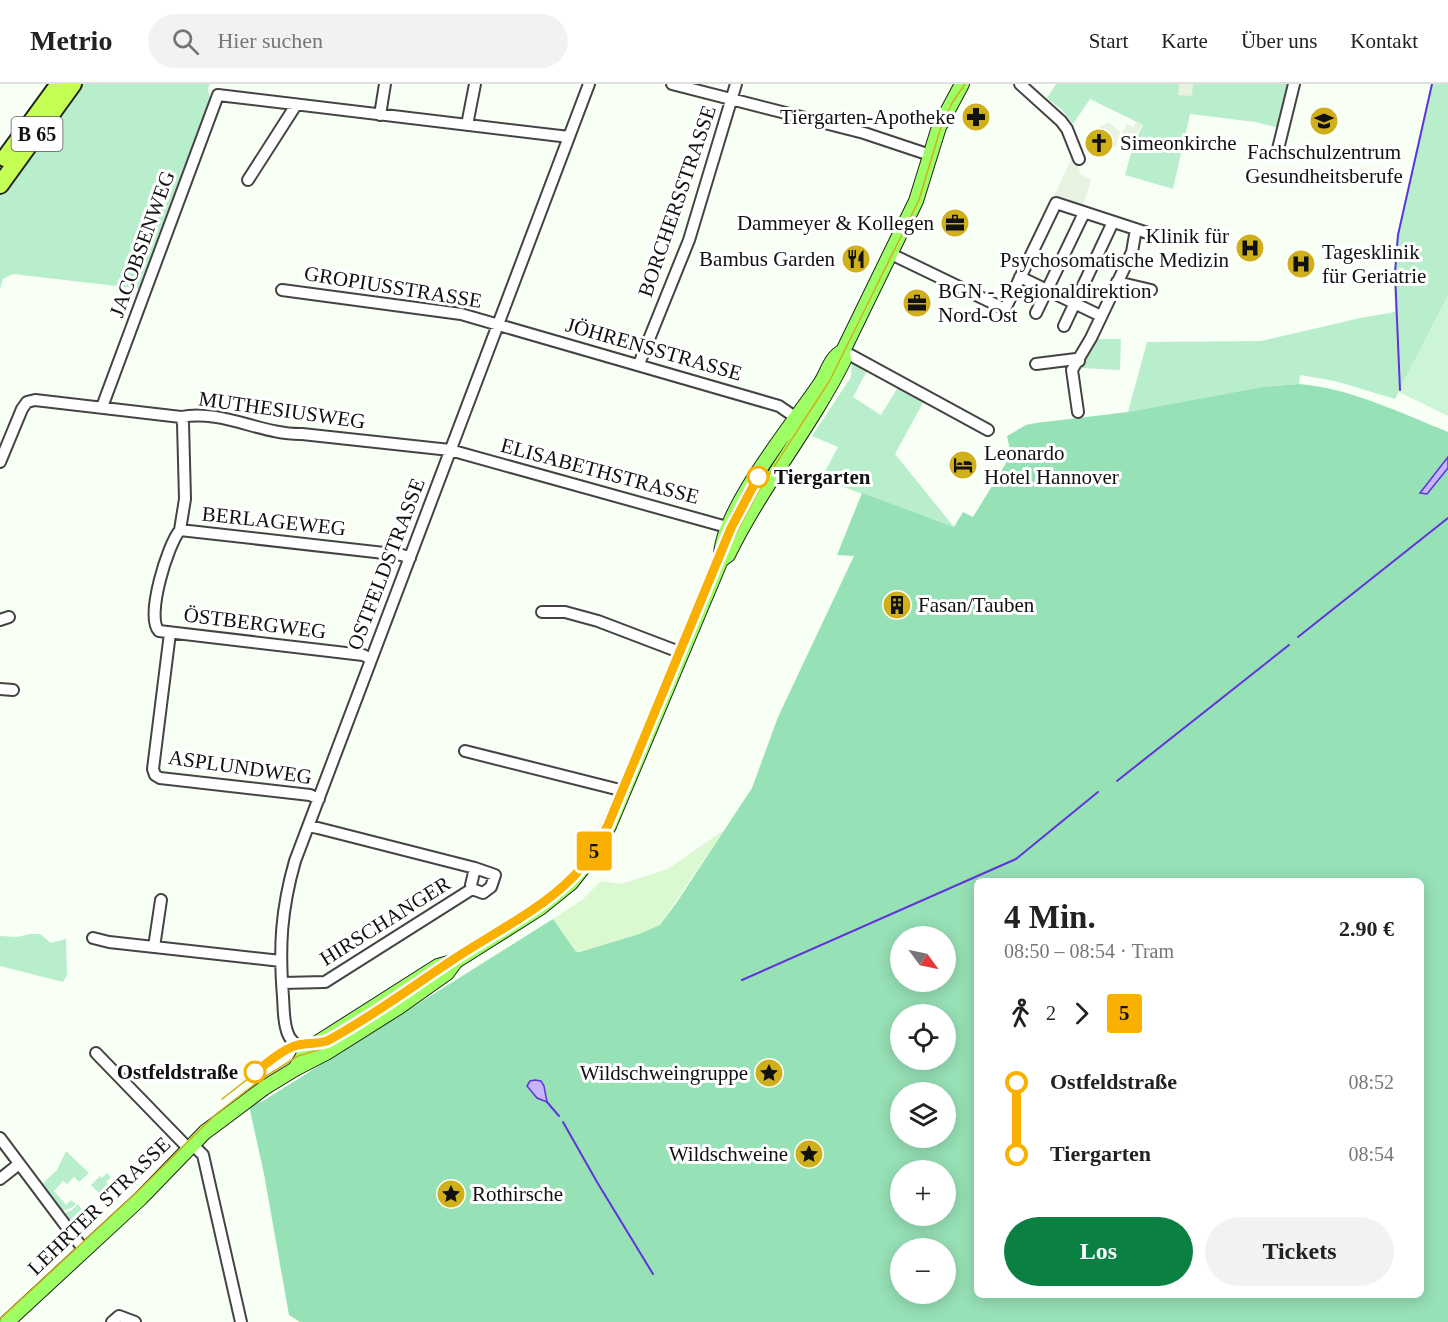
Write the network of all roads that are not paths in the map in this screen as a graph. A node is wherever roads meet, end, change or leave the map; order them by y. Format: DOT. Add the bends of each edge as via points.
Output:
graph roads {
  1 [pos="59,84"];
  2 [pos="74,84"];
  3 [pos="385,84"];
  4 [pos="475,84"];
  5 [pos="589,84"];
  6 [pos="672,84"];
  7 [pos="736,84"];
  8 [pos="962,84"];
  9 [pos="1020,84"];
  10 [pos="1294,84"];
  11 [pos="732,99"];
  12 [pos="296,105"];
  13 [pos="380,115"];
  14 [pos="467,125"];
  15 [pos="570,137"];
  16 [pos="1278,148"];
  17 [pos="930,155"];
  18 [pos="1079,159"];
  19 [pos="0,165"];
  20 [pos="248,180"];
  21 [pos="0,185"];
  22 [pos="1084,213"];
  23 [pos="1113,222"];
  24 [pos="1136,230"];
  25 [pos="1163,238"];
  26 [pos="891,254"];
  27 [pos="1020,277"];
  28 [pos="1117,282"];
  29 [pos="282,290"];
  30 [pos="1047,290"];
  31 [pos="1151,290"];
  32 [pos="1075,304"];
  33 [pos="1036,313"];
  34 [pos="1101,316"];
  35 [pos="498,324"];
  36 [pos="1064,326"];
  37 [pos="843,351"];
  38 [pos="1079,361"];
  39 [pos="639,364"];
  40 [pos="1036,364"];
  41 [pos="102,407"];
  42 [pos="1078,412"];
  43 [pos="181,417"];
  44 [pos="795,417"];
  45 [pos="988,430"];
  46 [pos="450,450"];
  47 [pos="0,462"];
  48 [pos="734,529"];
  49 [pos="180,530"];
  50 [pos="410,558"];
  51 [pos="542,612"];
  52 [pos="170,633"];
  53 [pos="682,653"];
  54 [pos="371,659"];
  55 [pos="0,689"];
  56 [pos="13,690"];
  57 [pos="465,752"];
  58 [pos="624,791"];
  59 [pos="319,799"];
  60 [pos="309,825"];
  61 [pos="476,868"];
  62 [pos="472,889"];
  63 [pos="161,900"];
  64 [pos="93,938"];
  65 [pos="154,947"];
  66 [pos="281,961"];
  67 [pos="282,983"];
  68 [pos="96,1053"];
  69 [pos="308,1057"];
  70 [pos="0,1138"];
  71 [pos="191,1147"];
  72 [pos="19,1164"];
  73 [pos="0,1179"];
  74 [pos="84,1250"];
  75 [pos="7,1322"];
  76 [pos="112,1322"];
  77 [pos="135,1322"];
  78 [pos="241,1322"];
  1 -- 19 [label="highway, B 65"];
  2 -- 21 [label="highway, B 65"];
  3 -- 13 [label="street"];
  4 -- 14 [label="street"];
  5 -- 15 [label="street, OSTFELDSTRASSE"];
  6 -- 11 [label="street"];
  7 -- 11 [label="street, BORCHERSSTRASSE"];
  8 -- 17 [label="main road" via="939,127"];
  9 -- 18 [label="street" via="1061,121"];
  10 -- 16 [label="street"];
  11 -- 17 [label="street" via="864,133"];
  11 -- 39 [label="street, BORCHERSSTRASSE" via="689,240"];
  12 -- 13 [label="street"];
  12 -- 20 [label="street"];
  12 -- 41 [label="street, JACOBSENWEG" via="218,95"];
  13 -- 14 [label="street"];
  14 -- 15 [label="street"];
  15 -- 35 [label="street, OSTFELDSTRASSE"];
  17 -- 26 [label="main road" via="916,201"];
  22 -- 23 [label="street"];
  22 -- 27 [label="street" via="1056,204"];
  22 -- 30 [label="street"];
  23 -- 24 [label="street"];
  23 -- 32 [label="street"];
  24 -- 25 [label="street"];
  24 -- 28 [label="street"];
  26 -- 27 [label="street" via="1005,309"];
  26 -- 37 [label="main road"];
  27 -- 30 [label="street"];
  28 -- 31 [label="street"];
  28 -- 34 [label="street"];
  29 -- 35 [label="street, GROPIUSSTRASSE" via="450,312"];
  30 -- 32 [label="street"];
  30 -- 33 [label="street"];
  32 -- 34 [label="street"];
  32 -- 36 [label="street"];
  34 -- 38 [label="street"];
  35 -- 39 [label="street, JÖHRENSSTRASSE"];
  35 -- 46 [label="street, OSTFELDSTRASSE"];
  37 -- 44 [label="main road" via="835,355"];
  37 -- 45 [label="street"];
  37 -- 48 [label="main road" via="844,360 833,381"];
  38 -- 40 [label="street"];
  38 -- 42 [label="street" via="1072,370"];
  39 -- 44 [label="street, JÖHRENSSTRASSE" via="779,406"];
  41 -- 43 [label="street, MUTHESIUSWEG"];
  41 -- 47 [label="street, MUTHESIUSWEG" via="27,402"];
  43 -- 46 [label="street, MUTHESIUSWEG" via="193,415 240,422 288,434"];
  43 -- 49 [label="street, MUTHESIUSWEG" via="185,482"];
  44 -- 48 [label="main road" via="734,513"];
  46 -- 48 [label="street, ELISABETHSTRASSE"];
  46 -- 50 [label="street, OSTFELDSTRASSE"];
  48 -- 53 [label="main road, LEHRTER STRASSE" via="720,551 721,560"];
  49 -- 50 [label="street, BERLAGEWEG"];
  49 -- 52 [label="street, BERLAGEWEG" via="164,565 154,621 159,631"];
  50 -- 54 [label="street, OSTFELDSTRASSE"];
  51 -- 53 [label="street" via="565,612 598,621"];
  52 -- 54 [label="street, ÖSTBERGWEG"];
  52 -- 59 [label="street, ASPLUNDWEG" via="155,775"];
  53 -- 58 [label="main road, LEHRTER STRASSE"];
  54 -- 59 [label="street, OSTFELDSTRASSE"];
  55 -- 56 [label="street"];
  57 -- 58 [label="street"];
  58 -- 69 [label="main road, LEHRTER STRASSE" via="600,845 571,883 540,908 456,961 447,973 399,1006"];
  59 -- 60 [label="street, OSTFELDSTRASSE"];
  60 -- 61 [label="street, HIRSCHANGER"];
  60 -- 66 [label="street, OSTFELDSTRASSE" via="286,893"];
  61 -- 62 [label="street, HIRSCHANGER"];
  61 -- 62 [label="street, HIRSCHANGER" via="495,875 491,887 483,893"];
  62 -- 67 [label="street, HIRSCHANGER" via="324,982"];
  63 -- 65 [label="street"];
  64 -- 65 [label="street"];
  65 -- 66 [label="street"];
  66 -- 67 [label="street, OSTFELDSTRASSE"];
  67 -- 69 [label="street, OSTFELDSTRASSE" via="288,1035"];
  68 -- 71 [label="street"];
  69 -- 71 [label="main road, LEHRTER STRASSE" via="205,1132"];
  70 -- 72 [label="street"];
  71 -- 74 [label="main road, LEHRTER STRASSE"];
  71 -- 78 [label="street" via="202,1155"];
  72 -- 73 [label="street"];
  72 -- 74 [label="street"];
  74 -- 75 [label="main road, LEHRTER STRASSE"];
  76 -- 77 [label="street" via="119,1316"];
}
